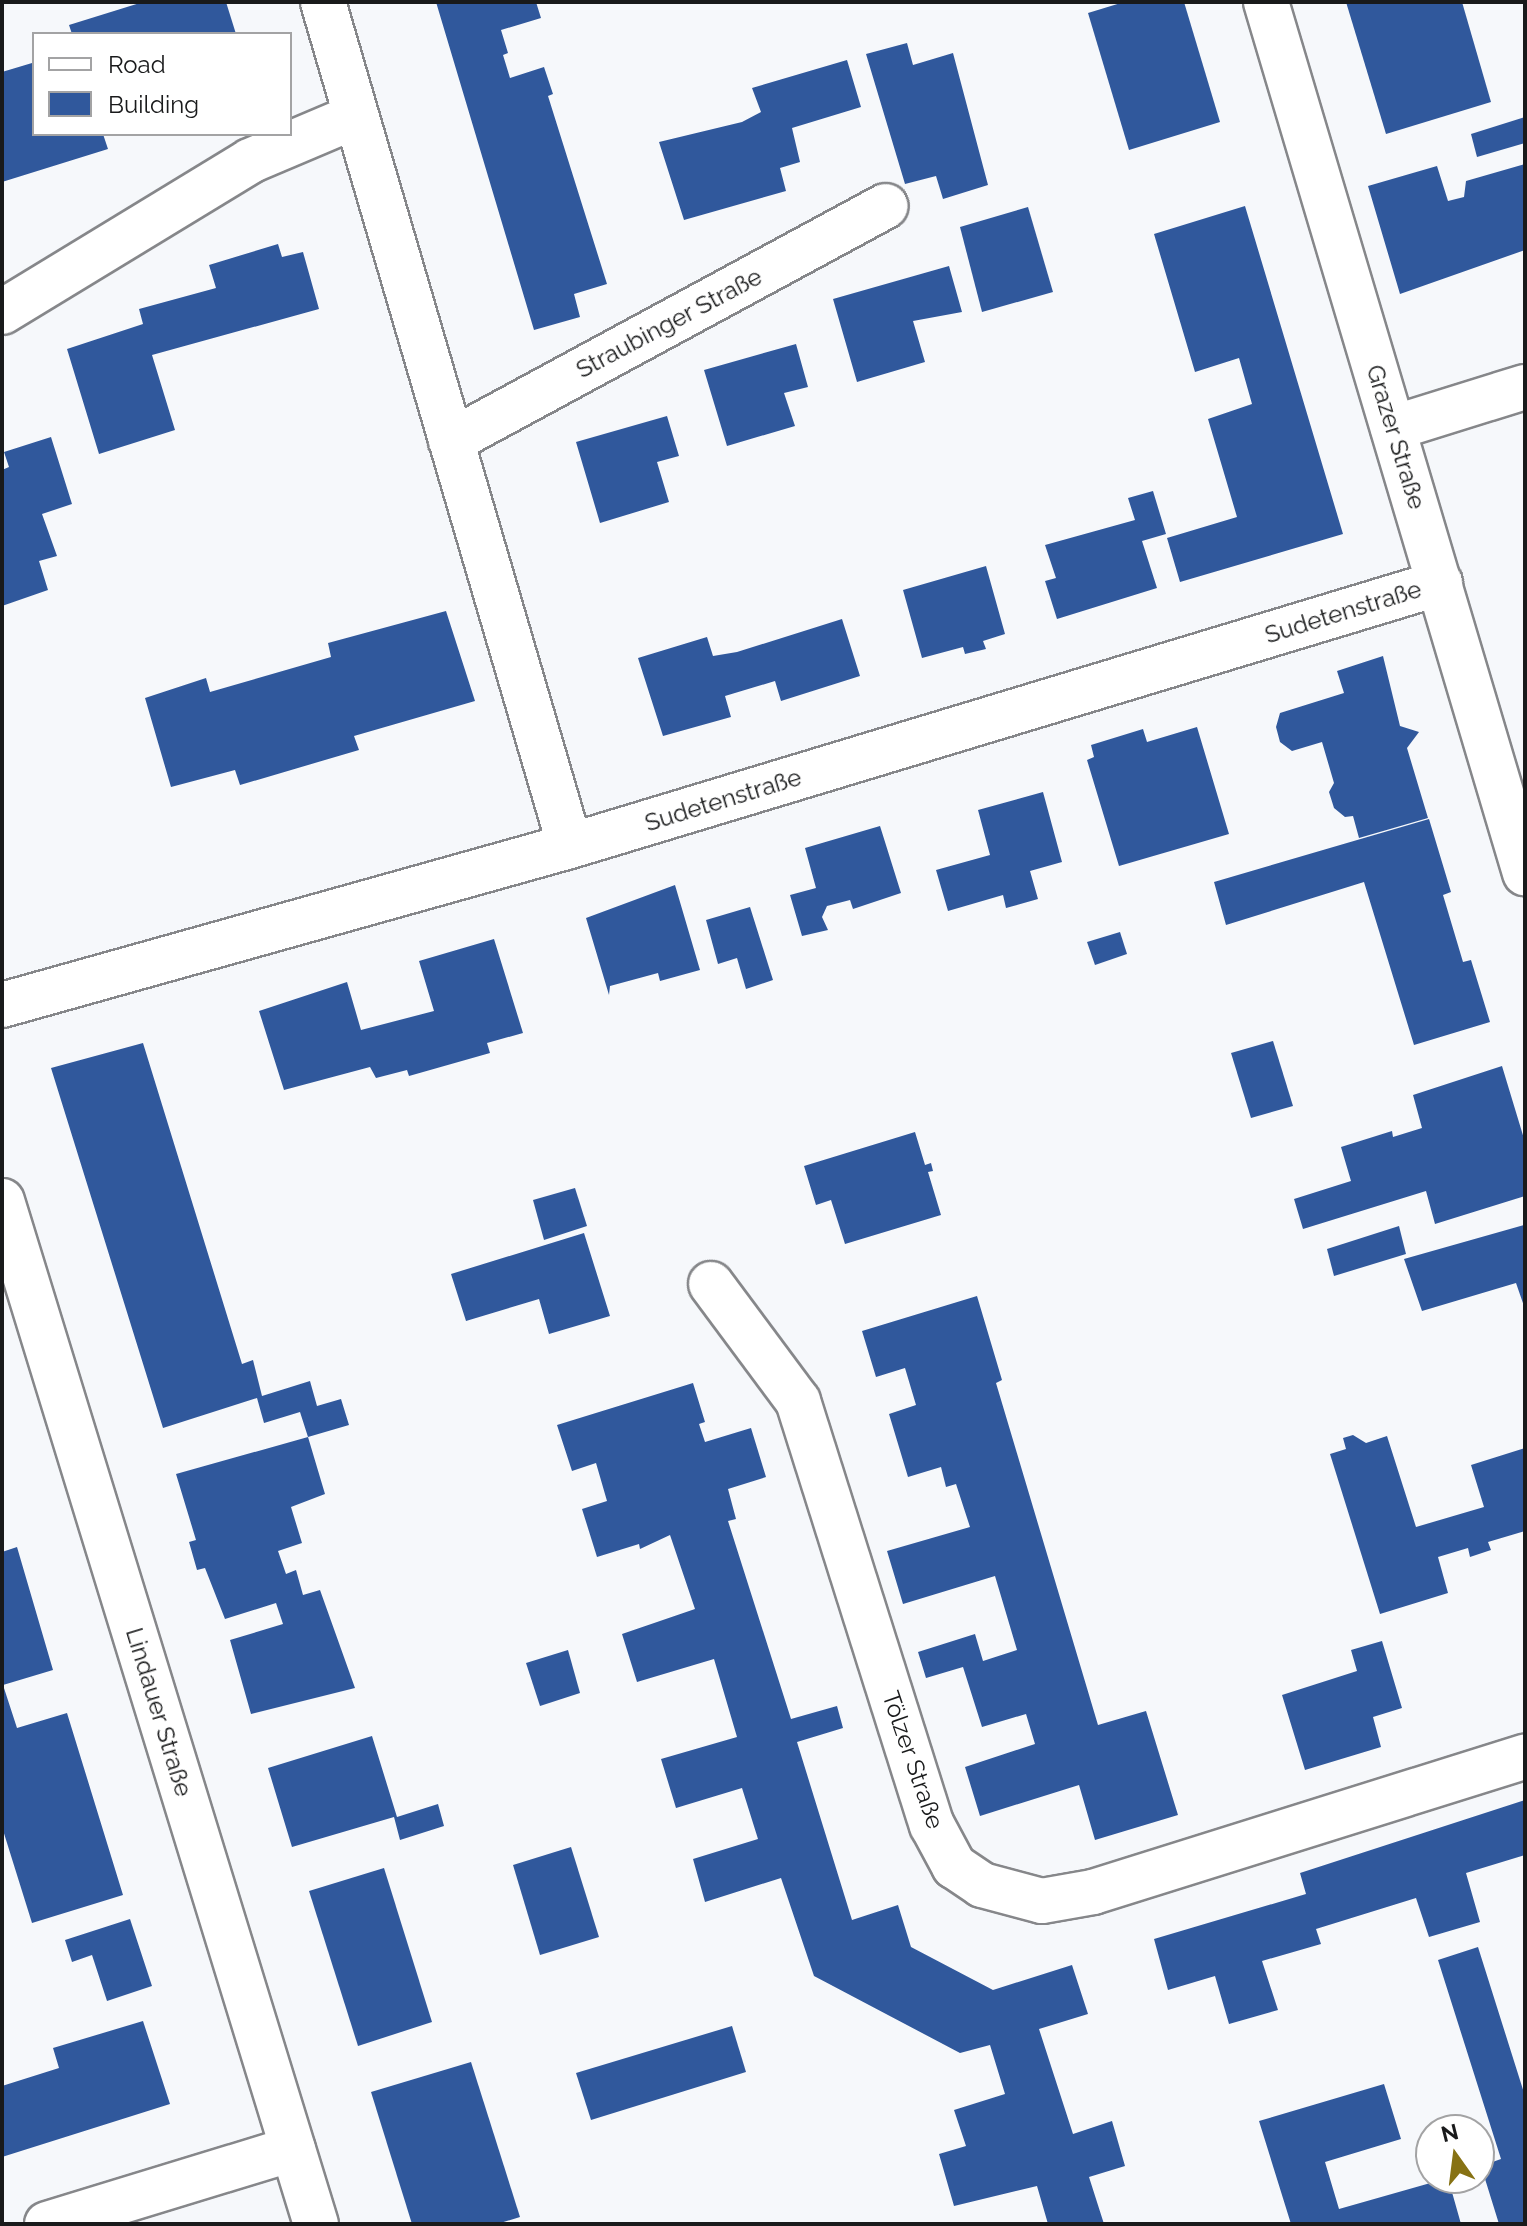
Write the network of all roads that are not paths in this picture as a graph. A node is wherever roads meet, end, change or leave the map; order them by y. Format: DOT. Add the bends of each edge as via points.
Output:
graph roads {
  1 [pos="323,2"];
  2 [pos="1266,2"];
  3 [pos="356,116"];
  4 [pos="886,206"];
  5 [pos="2,312"];
  6 [pos="1525,387"];
  7 [pos="1393,428"];
  8 [pos="451,441"];
  9 [pos="1440,583"];
  10 [pos="570,846"];
  11 [pos="1525,873"];
  12 [pos="2,1005"];
  13 [pos="2,1201"];
  14 [pos="711,1284"];
  15 [pos="1525,1757"];
  16 [pos="293,2149"];
  17 [pos="47,2224"];
  18 [pos="316,2224"];
  1 -- 3 [label="street"];
  2 -- 7 [label="street, Grazer Straße"];
  3 -- 5 [label="street" via="250,161"];
  3 -- 8 [label="street"];
  4 -- 8 [label="street, Straubinger Straße"];
  6 -- 7 [label="street"];
  7 -- 9 [label="street, Grazer Straße"];
  8 -- 10 [label="street"];
  9 -- 10 [label="street, Sudetenstraße"];
  9 -- 11 [label="street, Grazer Straße"];
  10 -- 12 [label="street, Sudetenstraße"];
  13 -- 16 [label="street, Lindauer Straße"];
  14 -- 15 [label="street, Tölzer Straße" via="798,1401 932,1825 954,1866 982,1885 1042,1901 1093,1892"];
  16 -- 17 [label="street"];
  16 -- 18 [label="street, Lindauer Straße"];
}
